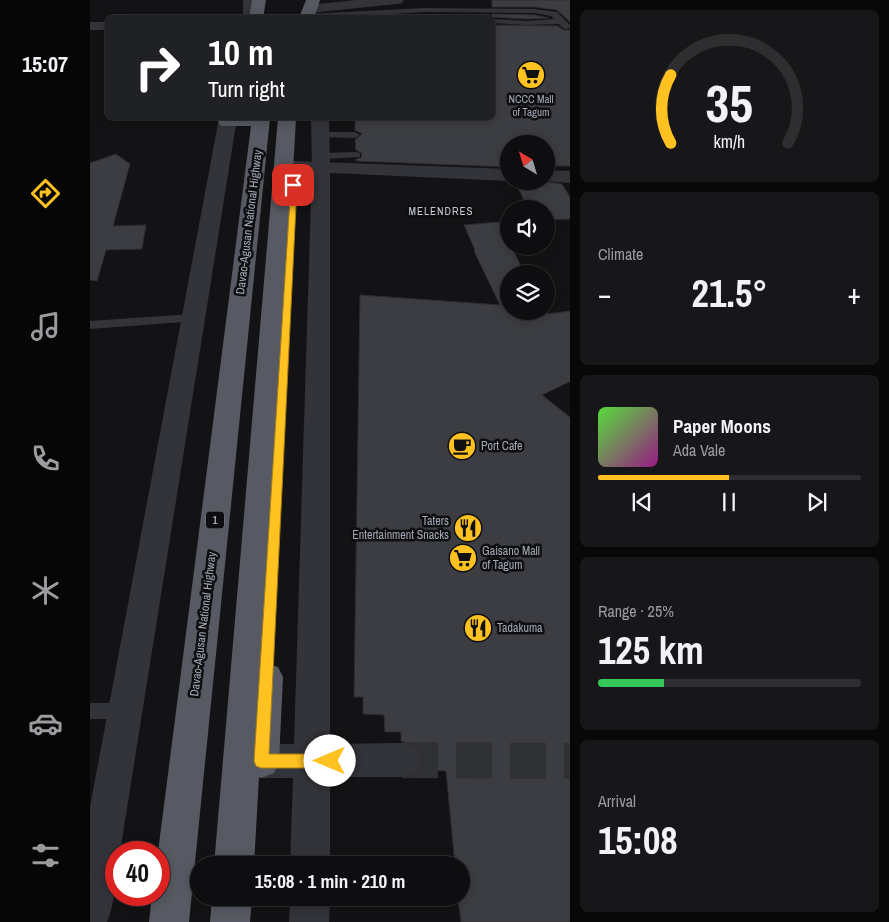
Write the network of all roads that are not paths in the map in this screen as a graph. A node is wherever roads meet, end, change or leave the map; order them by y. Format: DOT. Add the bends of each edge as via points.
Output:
graph roads {
  1 [pos="250,0"];
  2 [pos="259,0"];
  3 [pos="397,0"];
  4 [pos="296,2"];
  5 [pos="309,9"];
  6 [pos="471,10"];
  7 [pos="250,15"];
  8 [pos="256,15"];
  9 [pos="475,15"];
  10 [pos="495,21"];
  11 [pos="90,26"];
  12 [pos="105,26"];
  13 [pos="242,120"];
  14 [pos="242,120"];
  15 [pos="242,120"];
  16 [pos="287,120"];
  17 [pos="298,120"];
  18 [pos="355,135"];
  19 [pos="315,149"];
  20 [pos="356,155"];
  21 [pos="500,174"];
  22 [pos="555,176"];
  23 [pos="570,177"];
  24 [pos="192,318"];
  25 [pos="90,324"];
  26 [pos="218,370"];
  27 [pos="283,370"];
  28 [pos="280,425"];
  29 [pos="90,711"];
  30 [pos="125,711"];
  31 [pos="402,760"];
  32 [pos="261,761"];
  33 [pos="312,761"];
  34 [pos="235,856"];
  35 [pos="310,856"];
  36 [pos="231,906"];
  37 [pos="310,906"];
  38 [pos="90,915"];
  39 [pos="169,922"];
  40 [pos="230,922"];
  41 [pos="309,922"];
  1 -- 7 [label="street"];
  2 -- 8 [label="highway"];
  3 -- 5 [label="street"];
  4 -- 5 [label="highway"];
  5 -- 6 [label="lane"];
  6 -- 9 [label="lane"];
  6 -- 10 [label="lane" via="535,11 554,14 564,24"];
  11 -- 12 [label="street"];
  13 -- 24 [label="street"];
  14 -- 26 [label="highway, Davao-Agusan National Highway"];
  15 -- 39 [label="highway, Davao-Agusan National Highway / 1"];
  16 -- 34 [label="highway"];
  17 -- 19 [label="highway"];
  18 -- 19 [label="lane"];
  19 -- 20 [label="lane"];
  19 -- 21 [label="street"];
  19 -- 27 [label="highway"];
  19 -- 33 [label="street"];
  22 -- 23 [label="street"];
  24 -- 25 [label="lane"];
  24 -- 30 [label="street"];
  26 -- 27 [label="highway" via="249,377"];
  26 -- 28 [label="highway, Davao-Agusan National Highway" via="210,426 245,419"];
  27 -- 28 [label="highway"];
  28 -- 32 [label="highway"];
  29 -- 30 [label="lane"];
  30 -- 38 [label="street"];
  31 -- 33 [label="street"];
  32 -- 33 [label="street"];
  33 -- 35 [label="street"];
  36 -- 40 [label="highway"];
  37 -- 41 [label="street"];
}
